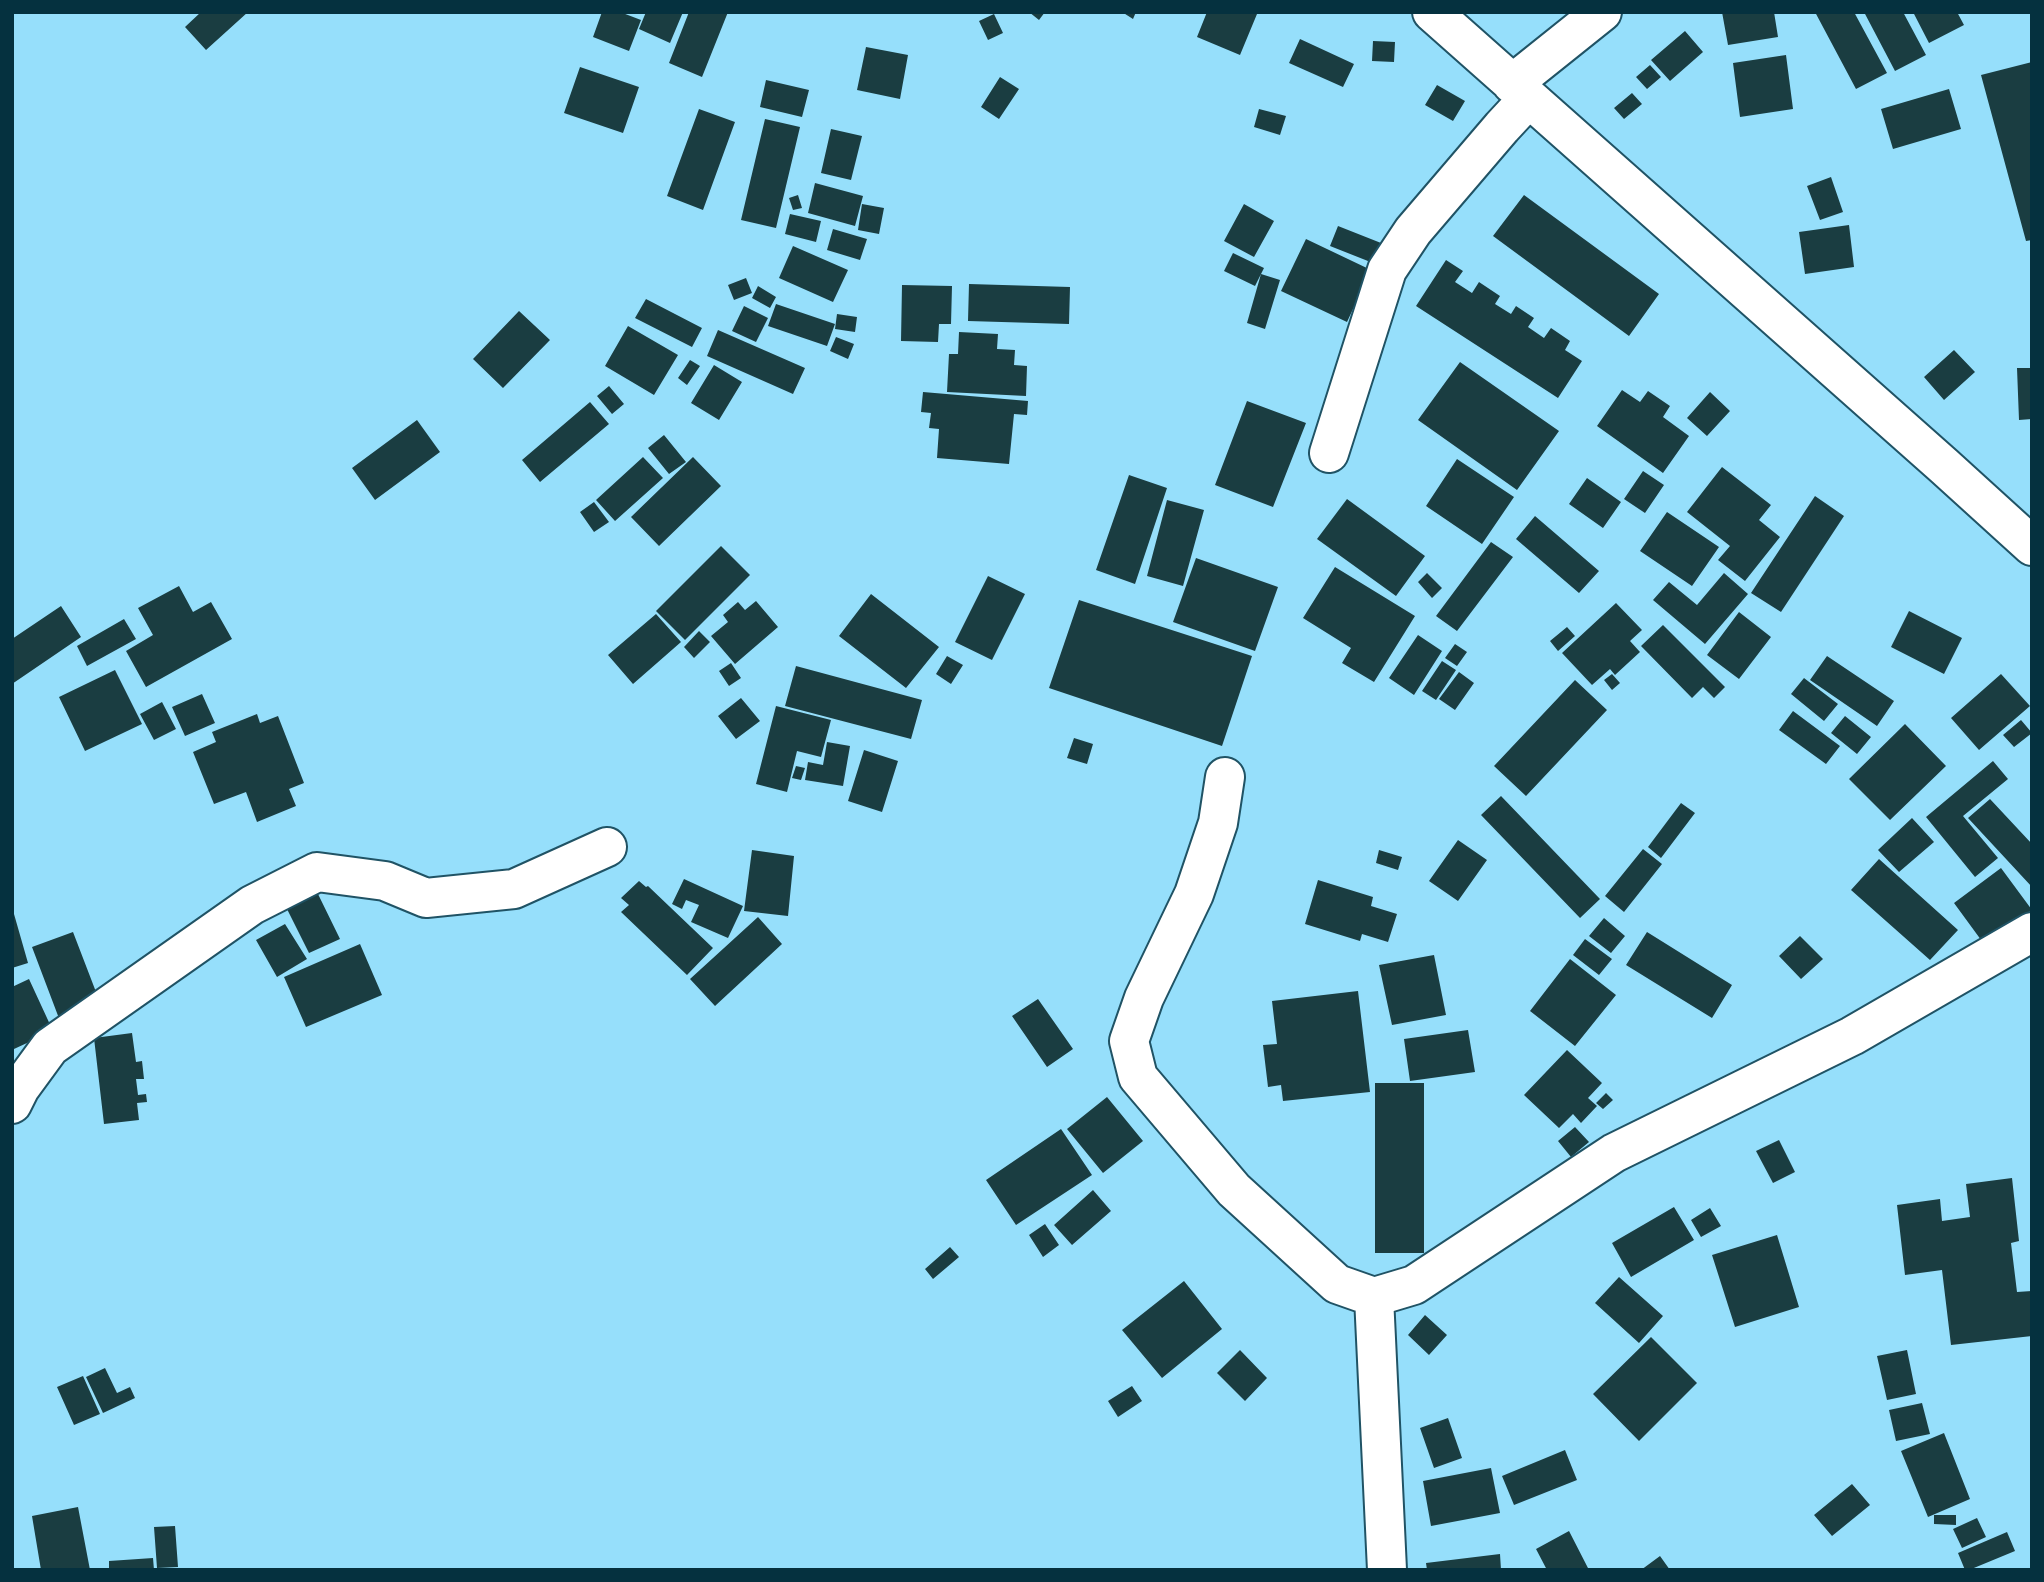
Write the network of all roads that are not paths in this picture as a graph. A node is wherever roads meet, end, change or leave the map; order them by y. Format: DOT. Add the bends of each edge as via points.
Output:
graph roads {
  1 [pos="1432,12"];
  2 [pos="1602,12"];
  3 [pos="1520,92"];
  4 [pos="1329,453"];
  5 [pos="2032,546"];
  6 [pos="1225,777"];
  7 [pos="607,847"];
  8 [pos="2032,932"];
  9 [pos="12,1104"];
  10 [pos="1374,1297"];
  11 [pos="1387,1570"];
  1 -- 3 [label="street"];
  2 -- 3 [label="street"];
  3 -- 4 [label="street" via="1502,127 1413,231 1387,270"];
  3 -- 5 [label="street"];
  6 -- 10 [label="street" via="1218,823 1194,894 1144,998 1129,1041 1138,1077 1234,1190 1337,1284"];
  7 -- 9 [label="street" via="514,889 426,898 384,881 317,872 252,905 50,1047"];
  8 -- 10 [label="street" via="1852,1036 1614,1153 1414,1285"];
  10 -- 11 [label="street"];
}
